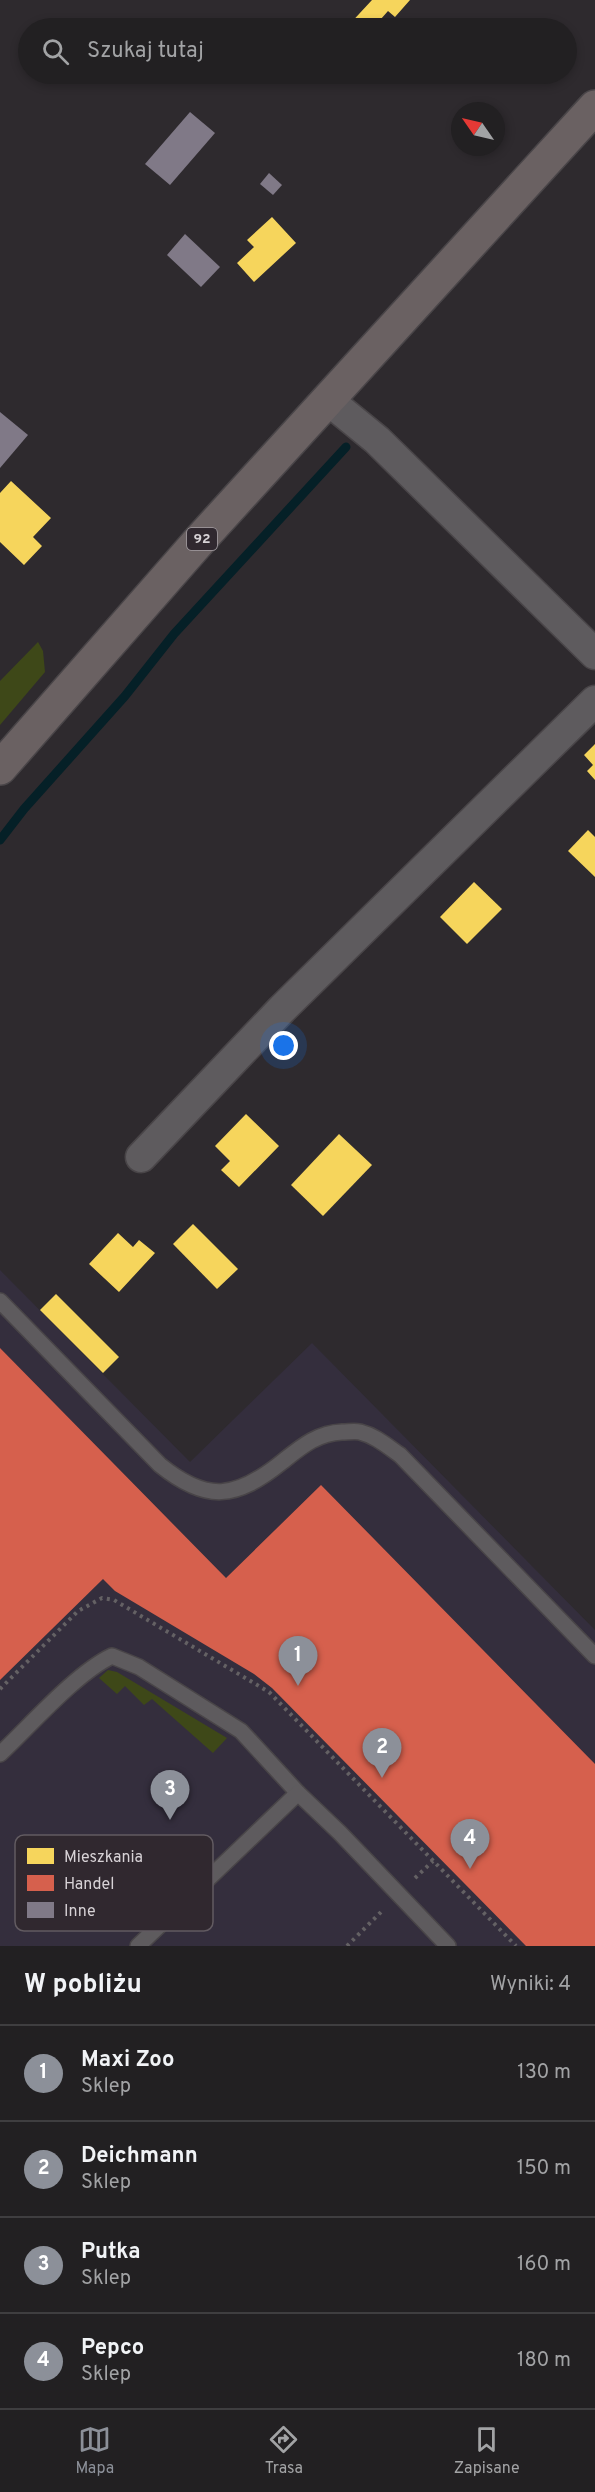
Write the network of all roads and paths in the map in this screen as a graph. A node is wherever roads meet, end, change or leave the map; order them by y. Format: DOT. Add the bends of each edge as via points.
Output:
graph roads {
  1 [pos="595,107"];
  2 [pos="328,400"];
  3 [pos="595,654"];
  4 [pos="595,700"];
  5 [pos="0,768"];
  6 [pos="141,1157"];
  7 [pos="0,1301"];
  8 [pos="595,1656"];
  9 [pos="0,1754"];
  10 [pos="298,1793"];
  11 [pos="213,1874"];
  12 [pos="154,1931"];
  13 [pos="138,1946"];
  14 [pos="448,1946"];
  1 -- 2 [label="main road, 92"];
  2 -- 3 [label="street" via="377,440"];
  2 -- 5 [label="main road, 92"];
  4 -- 6 [label="street" via="282,1008"];
  7 -- 8 [label="lane" via="160,1465 200,1490 240,1490 309,1441 332,1433 359,1432 379,1439 400,1455"];
  9 -- 10 [label="lane" via="85,1674 112,1656 139,1667 241,1731"];
  10 -- 11 [label="lane"];
  10 -- 14 [label="lane"];
  12 -- 13 [label="lane"];
}
